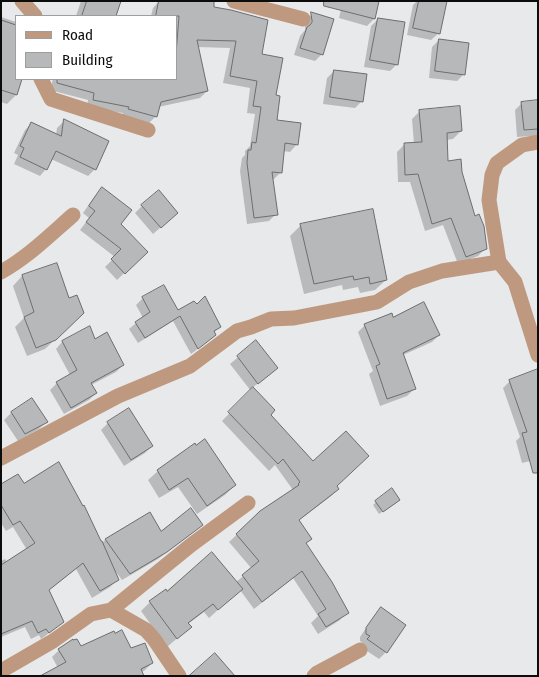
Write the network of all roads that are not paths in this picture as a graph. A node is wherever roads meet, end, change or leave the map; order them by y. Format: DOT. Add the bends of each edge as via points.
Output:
graph roads {
  1 [pos="22,1"];
  2 [pos="234,1"];
  3 [pos="34,15"];
  4 [pos="303,19"];
  5 [pos="42,80"];
  6 [pos="148,130"];
  7 [pos="538,142"];
  8 [pos="73,215"];
  9 [pos="499,262"];
  10 [pos="1,272"];
  11 [pos="538,355"];
  12 [pos="1,458"];
  13 [pos="248,503"];
  14 [pos="111,610"];
  15 [pos="360,650"];
  16 [pos="1,671"];
  17 [pos="179,676"];
  18 [pos="314,676"];
  1 -- 3 [label="street"];
  2 -- 4 [label="street"];
  5 -- 6 [label="street" via="51,99"];
  7 -- 9 [label="street" via="516,149 497,163 492,175 489,200"];
  8 -- 10 [label="street" via="37,247"];
  9 -- 11 [label="street" via="515,282"];
  9 -- 12 [label="street" via="442,271 409,282 377,302 294,318 271,319 237,331 190,366 118,396"];
  13 -- 14 [label="street"];
  14 -- 16 [label="street" via="91,614 54,641"];
  14 -- 17 [label="street" via="146,630"];
  15 -- 18 [label="street"];
}
